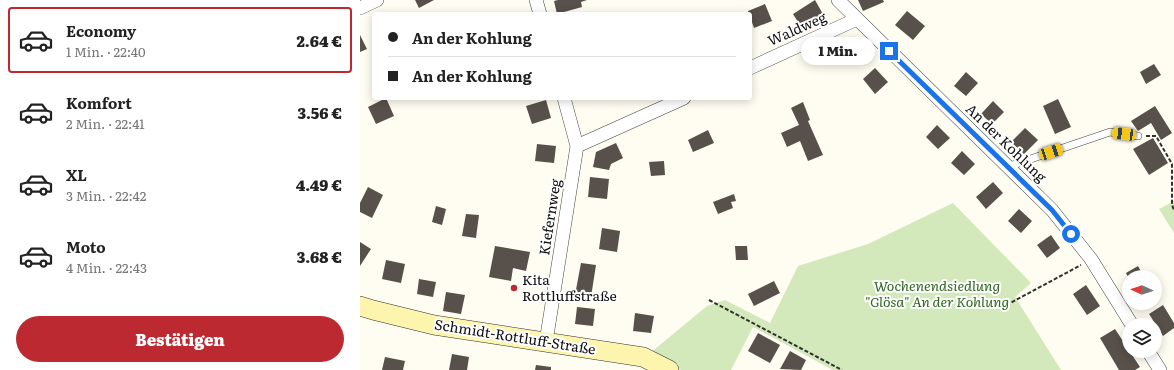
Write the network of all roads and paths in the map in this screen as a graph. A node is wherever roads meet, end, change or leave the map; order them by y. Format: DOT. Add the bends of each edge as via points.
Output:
graph roads {
  1 [pos="377,0"];
  2 [pos="536,0"];
  3 [pos="838,0"];
  4 [pos="360,8"];
  5 [pos="539,12"];
  6 [pos="857,19"];
  7 [pos="752,67"];
  8 [pos="565,100"];
  9 [pos="680,100"];
  10 [pos="1138,136"];
  11 [pos="578,146"];
  12 [pos="1007,167"];
  13 [pos="1174,210"];
  14 [pos="1091,259"];
  15 [pos="710,300"];
  16 [pos="360,306"];
  17 [pos="1001,308"];
  18 [pos="1128,318"];
  19 [pos="546,342"];
  20 [pos="1152,358"];
  21 [pos="669,370"];
  22 [pos="842,370"];
  23 [pos="1160,370"];
  1 -- 4 [label="street"];
  2 -- 5 [label="street"];
  3 -- 6 [label="street, An der Kohlung"];
  6 -- 7 [label="street, Waldweg"];
  6 -- 12 [label="street, An der Kohlung"];
  8 -- 11 [label="street, Kiefernweg"];
  9 -- 11 [label="street"];
  10 -- 12 [label="lane" via="1110,132"];
  10 -- 13 [label="path" via="1156,136 1172,164"];
  11 -- 19 [label="street, Kiefernweg"];
  12 -- 14 [label="street, An der Kohlung" via="1052,210"];
  14 -- 17 [label="path"];
  14 -- 18 [label="street, An der Kohlung"];
  15 -- 22 [label="path"];
  16 -- 19 [label="street, Schmidt-Rottluff-Straße" via="434,325"];
  19 -- 21 [label="street, Schmidt-Rottluff-Straße" via="643,357"];
  20 -- 23 [label="street"];
}
